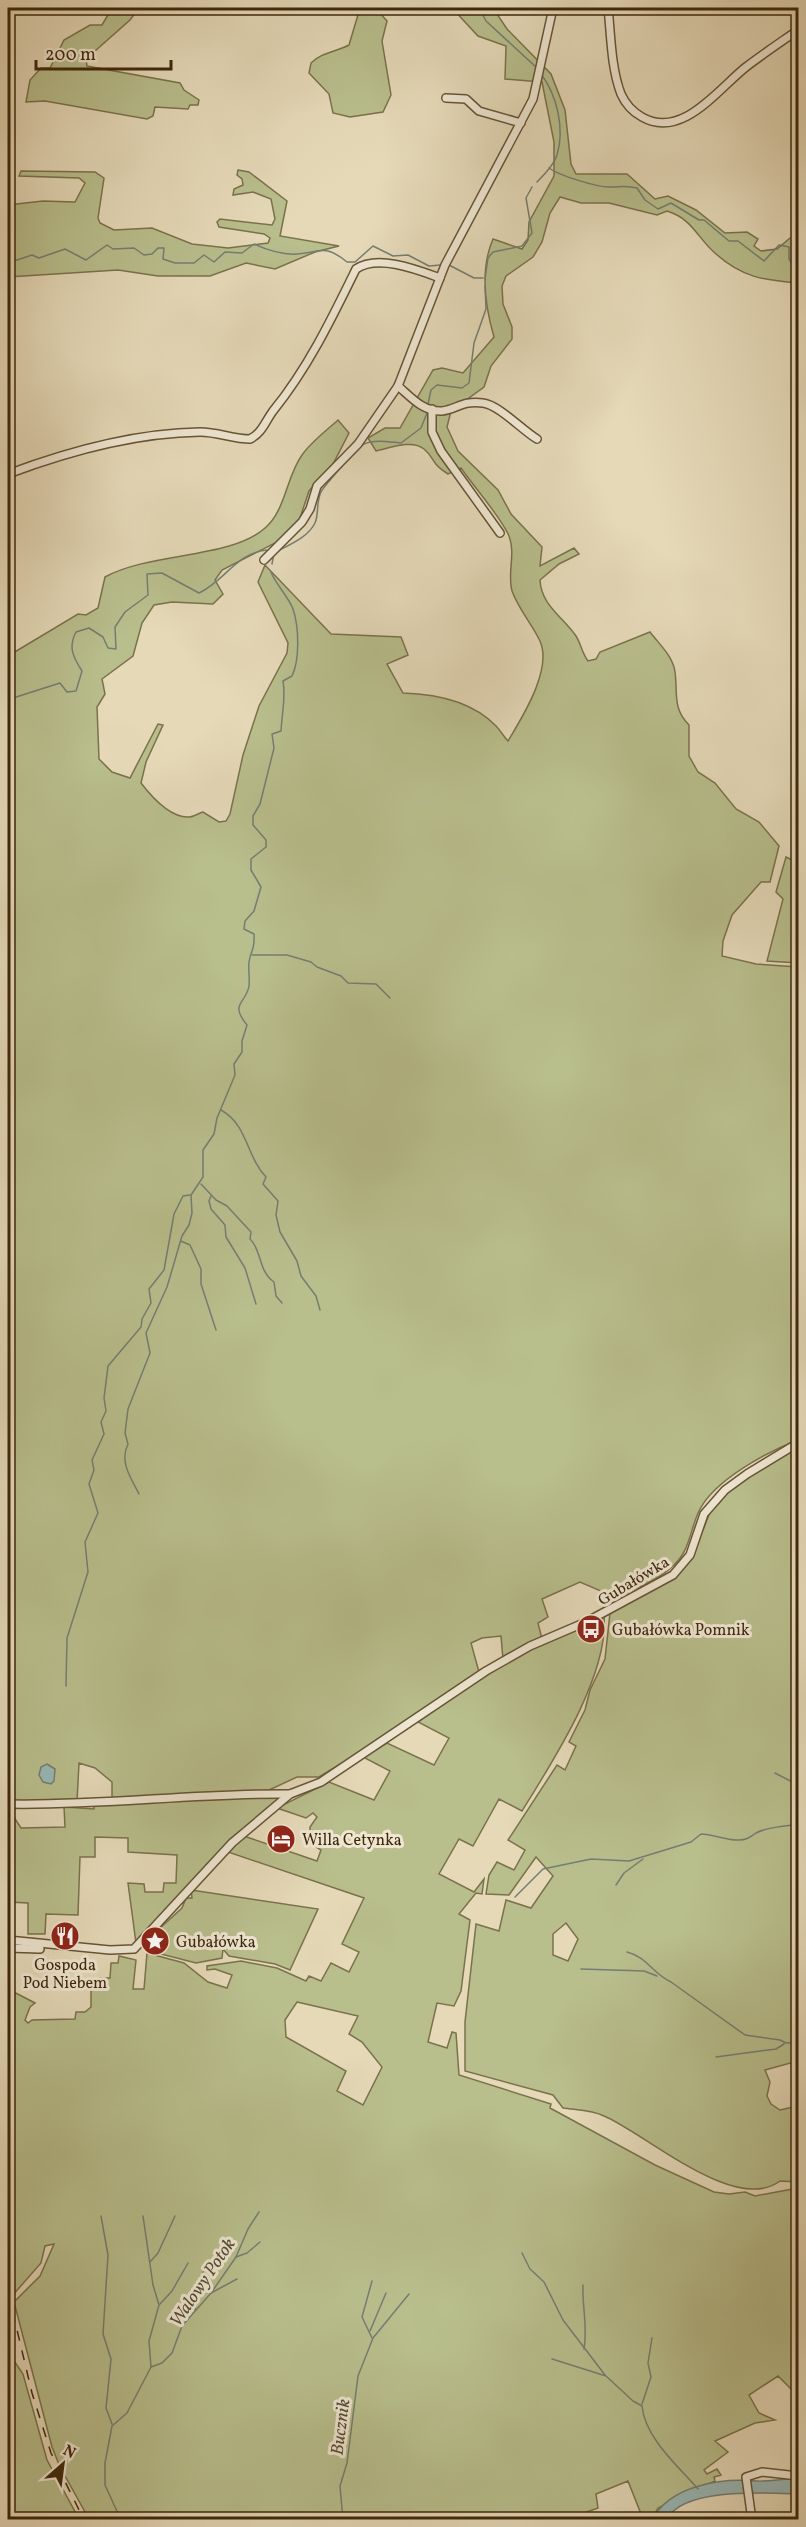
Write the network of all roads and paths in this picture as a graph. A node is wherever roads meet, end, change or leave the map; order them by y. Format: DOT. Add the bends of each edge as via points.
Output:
graph roads {
  1 [pos="553,8"];
  2 [pos="608,8"];
  3 [pos="798,30"];
  4 [pos="446,98"];
  5 [pos="521,123"];
  6 [pos="440,278"];
  7 [pos="398,386"];
  8 [pos="432,409"];
  9 [pos="537,439"];
  10 [pos="8,474"];
  11 [pos="500,533"];
  12 [pos="264,560"];
  13 [pos="798,1443"];
  14 [pos="290,1794"];
  15 [pos="8,1804"];
  16 [pos="8,1940"];
  17 [pos="8,1948"];
  18 [pos="40,1949"];
  19 [pos="798,2475"];
  20 [pos="752,2520"];
  1 -- 5 [label="street" via="533,99"];
  2 -- 3 [label="street" via="624,99 639,115 662,123 690,115 746,67"];
  4 -- 5 [label="street" via="466,99 479,111"];
  5 -- 6 [label="street" via="462,229"];
  6 -- 7 [label="street"];
  6 -- 10 [label="street" via="385,264 356,269 304,370 264,426 250,439 200,432 153,437 85,447"];
  7 -- 8 [label="street" via="421,407"];
  7 -- 12 [label="street" via="358,444 317,486 302,522"];
  8 -- 9 [label="street" via="442,411 462,402 495,406"];
  8 -- 11 [label="street" via="432,432 441,451"];
  13 -- 14 [label="street, Gubałówka" via="725,1490 704,1514 690,1555 673,1575 486,1671 321,1782"];
  14 -- 15 [label="street, Gubałówka"];
  14 -- 16 [label="street, Gubałówka" via="232,1843 134,1949"];
  17 -- 18 [label="street"];
  19 -- 20 [label="street" via="750,2475 747,2480"];
}
